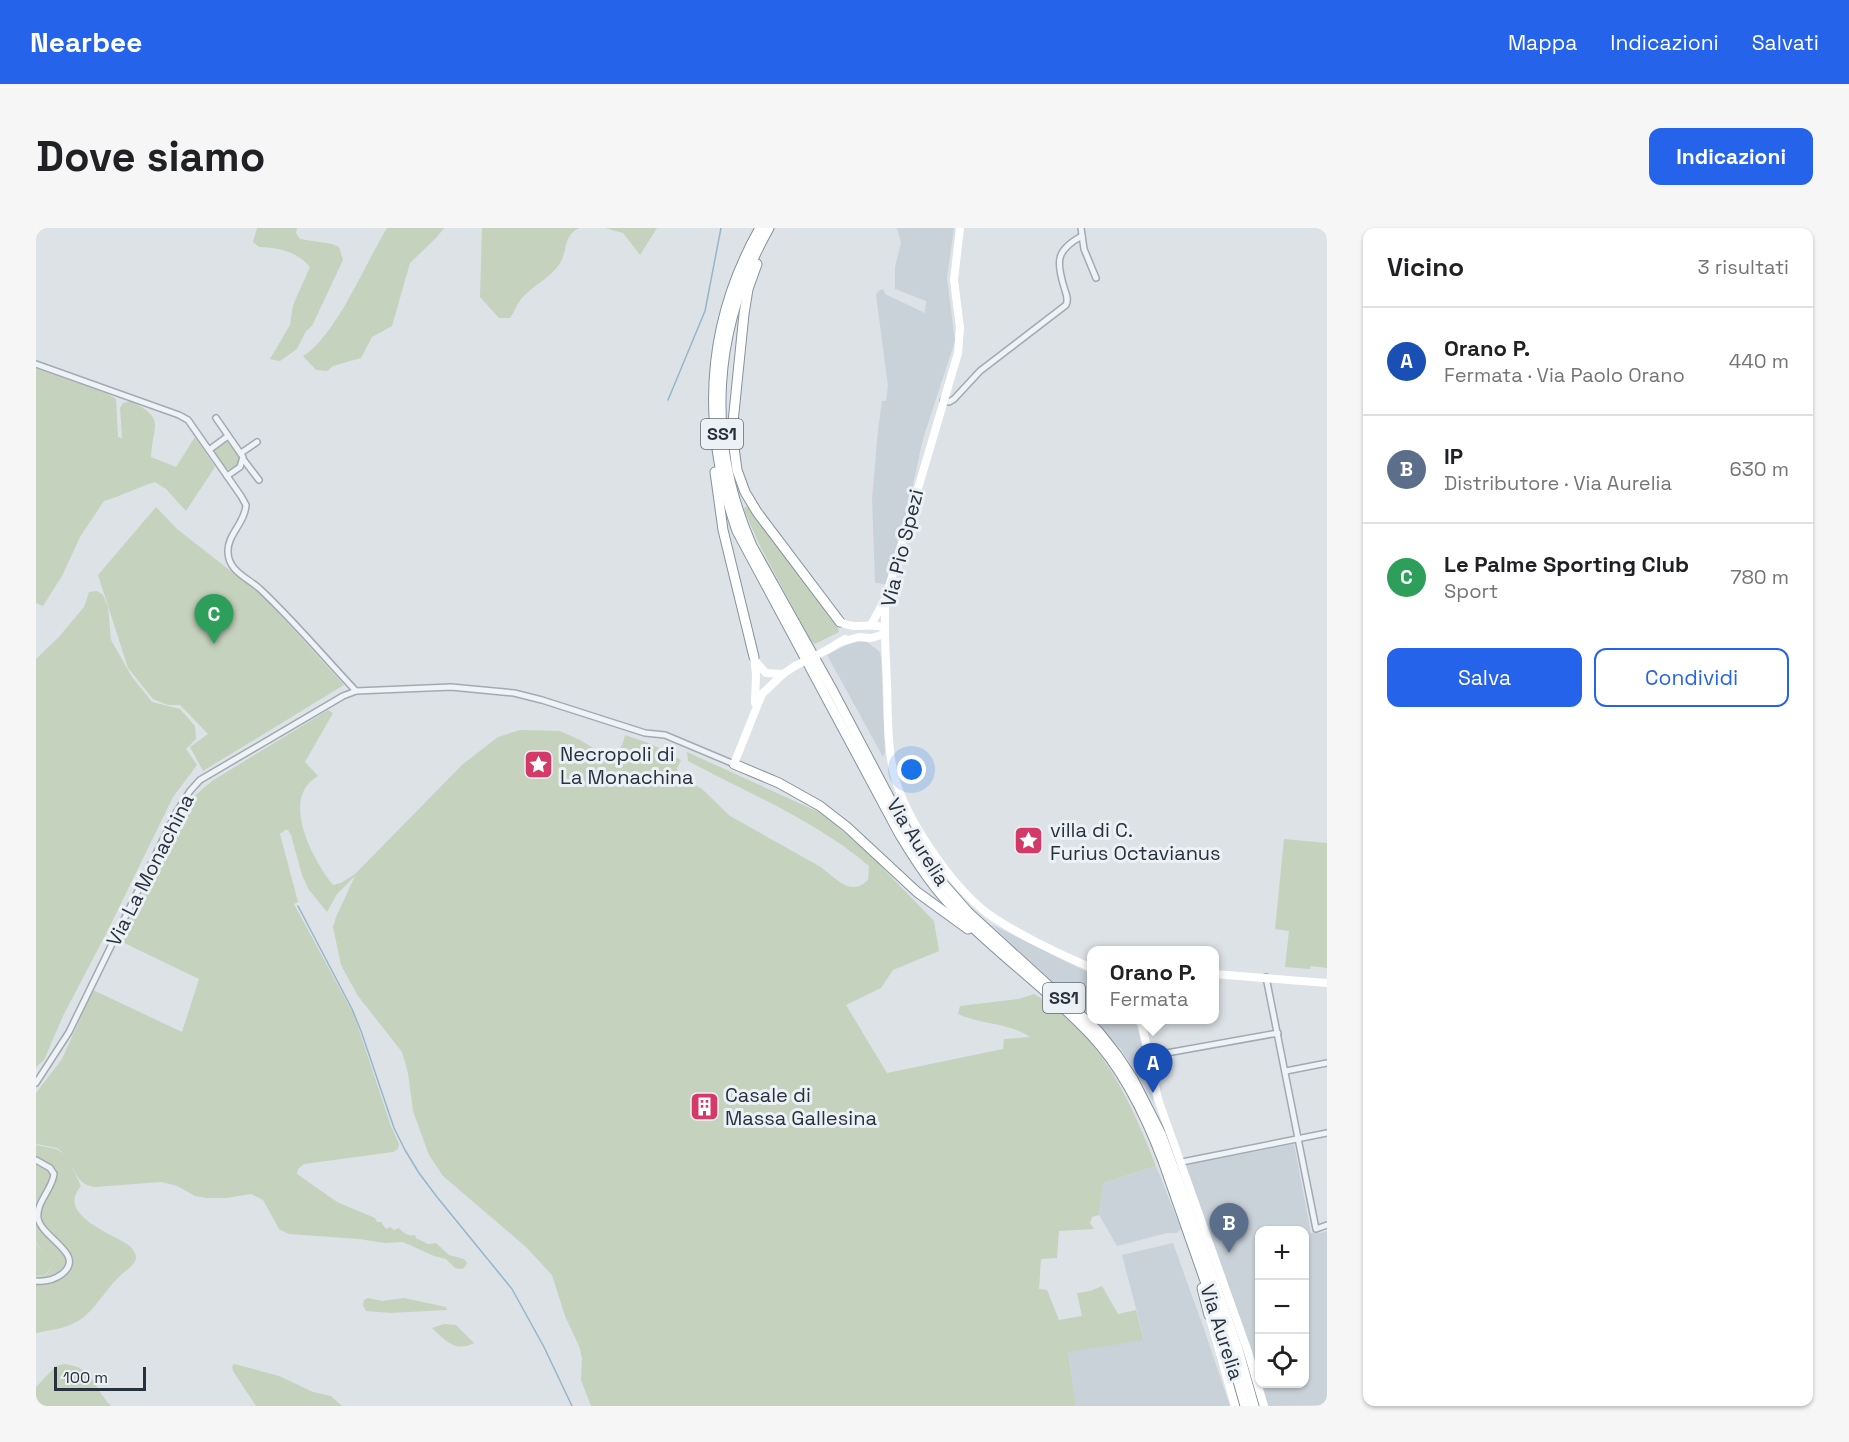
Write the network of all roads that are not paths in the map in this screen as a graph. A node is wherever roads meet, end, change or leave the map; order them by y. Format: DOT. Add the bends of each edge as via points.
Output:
graph roads {
  1 [pos="760,228"];
  2 [pos="770,228"];
  3 [pos="960,228"];
  4 [pos="1081,228"];
  5 [pos="1082,236"];
  6 [pos="1096,278"];
  7 [pos="36,364"];
  8 [pos="943,401"];
  9 [pos="216,418"];
  10 [pos="228,436"];
  11 [pos="714,437"];
  12 [pos="257,442"];
  13 [pos="209,450"];
  14 [pos="242,456"];
  15 [pos="228,476"];
  16 [pos="259,480"];
  17 [pos="886,597"];
  18 [pos="840,622"];
  19 [pos="867,626"];
  20 [pos="885,631"];
  21 [pos="871,638"];
  22 [pos="841,642"];
  23 [pos="886,653"];
  24 [pos="754,657"];
  25 [pos="783,674"];
  26 [pos="356,691"];
  27 [pos="754,710"];
  28 [pos="734,764"];
  29 [pos="995,947"];
  30 [pos="1087,965"];
  31 [pos="1219,974"];
  32 [pos="1266,976"];
  33 [pos="1327,983"];
  34 [pos="1087,1021"];
  35 [pos="1090,1024"];
  36 [pos="1141,1024"];
  37 [pos="1278,1033"];
  38 [pos="1150,1056"];
  39 [pos="1327,1063"];
  40 [pos="1286,1071"];
  41 [pos="36,1083"];
  42 [pos="1327,1133"];
  43 [pos="1298,1139"];
  44 [pos="36,1160"];
  45 [pos="1182,1162"];
  46 [pos="1327,1225"];
  47 [pos="1195,1253"];
  48 [pos="36,1281"];
  49 [pos="1209,1315"];
  50 [pos="1235,1406"];
  51 [pos="1245,1406"];
  52 [pos="1254,1406"];
  53 [pos="1264,1406"];
  1 -- 11 [label="highway, Via Aurelia / SS1" via="730,293 721,325 713,379"];
  2 -- 18 [label="highway" via="746,301 732,432 735,462 741,484 757,512"];
  2 -- 34 [label="highway, Via Aurelia / SS1" via="733,311 720,387 724,455 743,525 933,872 968,912"];
  3 -- 8 [label="street, Via Pio Spezi" via="954,280 960,343"];
  4 -- 5 [label="street"];
  5 -- 6 [label="street"];
  5 -- 8 [label="street" via="1065,248 1059,258 1067,304 977,374 952,400"];
  7 -- 13 [label="street" via="179,415 190,423"];
  8 -- 17 [label="street, Via Pio Spezi"];
  9 -- 10 [label="street"];
  10 -- 13 [label="street"];
  10 -- 14 [label="street"];
  11 -- 24 [label="highway" via="719,513"];
  11 -- 29 [label="highway, Via Aurelia / SS1" via="737,531 898,831 939,893"];
  12 -- 14 [label="street"];
  13 -- 15 [label="street"];
  14 -- 15 [label="street" via="240,467"];
  14 -- 16 [label="street"];
  15 -- 26 [label="street" via="246,506 229,544 232,565 267,596"];
  17 -- 19 [label="street"];
  17 -- 20 [label="street, Via Pio Spezi"];
  18 -- 19 [label="street" via="852,627"];
  18 -- 22 [label="street" via="844,630"];
  19 -- 20 [label="street"];
  19 -- 22 [label="street"];
  20 -- 21 [label="street"];
  20 -- 23 [label="street, Via Pio Spezi"];
  21 -- 22 [label="street"];
  21 -- 23 [label="street"];
  22 -- 25 [label="street, bridge"];
  23 -- 30 [label="street, Via Pio Spezi" via="889,735 896,781 923,836 964,890 995,918"];
  24 -- 25 [label="street" via="764,671"];
  24 -- 27 [label="street"];
  25 -- 27 [label="street" via="764,691"];
  26 -- 28 [label="street, Via La Monachina" via="451,687 514,693 645,733 664,735"];
  26 -- 41 [label="street, Via La Monachina" via="214,770 193,787 176,813 65,1039"];
  27 -- 28 [label="street"];
  28 -- 29 [label="highway" via="820,806 926,899"];
  29 -- 47 [label="highway, Via Aurelia / SS1" via="1092,1036 1114,1064 1153,1134"];
  31 -- 32 [label="street"];
  32 -- 33 [label="street"];
  32 -- 37 [label="street"];
  35 -- 52 [label="highway, Via Aurelia / SS1" via="1133,1079 1161,1134 1238,1349"];
  36 -- 38 [label="street, Via Aurelia"];
  37 -- 38 [label="street"];
  37 -- 40 [label="street"];
  38 -- 45 [label="street, Via Aurelia" via="1158,1099"];
  39 -- 40 [label="street"];
  40 -- 43 [label="street"];
  42 -- 43 [label="street"];
  43 -- 45 [label="street"];
  43 -- 46 [label="street" via="1316,1229"];
  44 -- 48 [label="street" via="54,1174 39,1208 39,1221 66,1251 70,1262 57,1278"];
  45 -- 53 [label="street, Via Aurelia"];
  47 -- 49 [label="highway"];
  47 -- 51 [label="highway, Via Aurelia / SS1"];
  49 -- 50 [label="street, Via Aurelia"];
}
